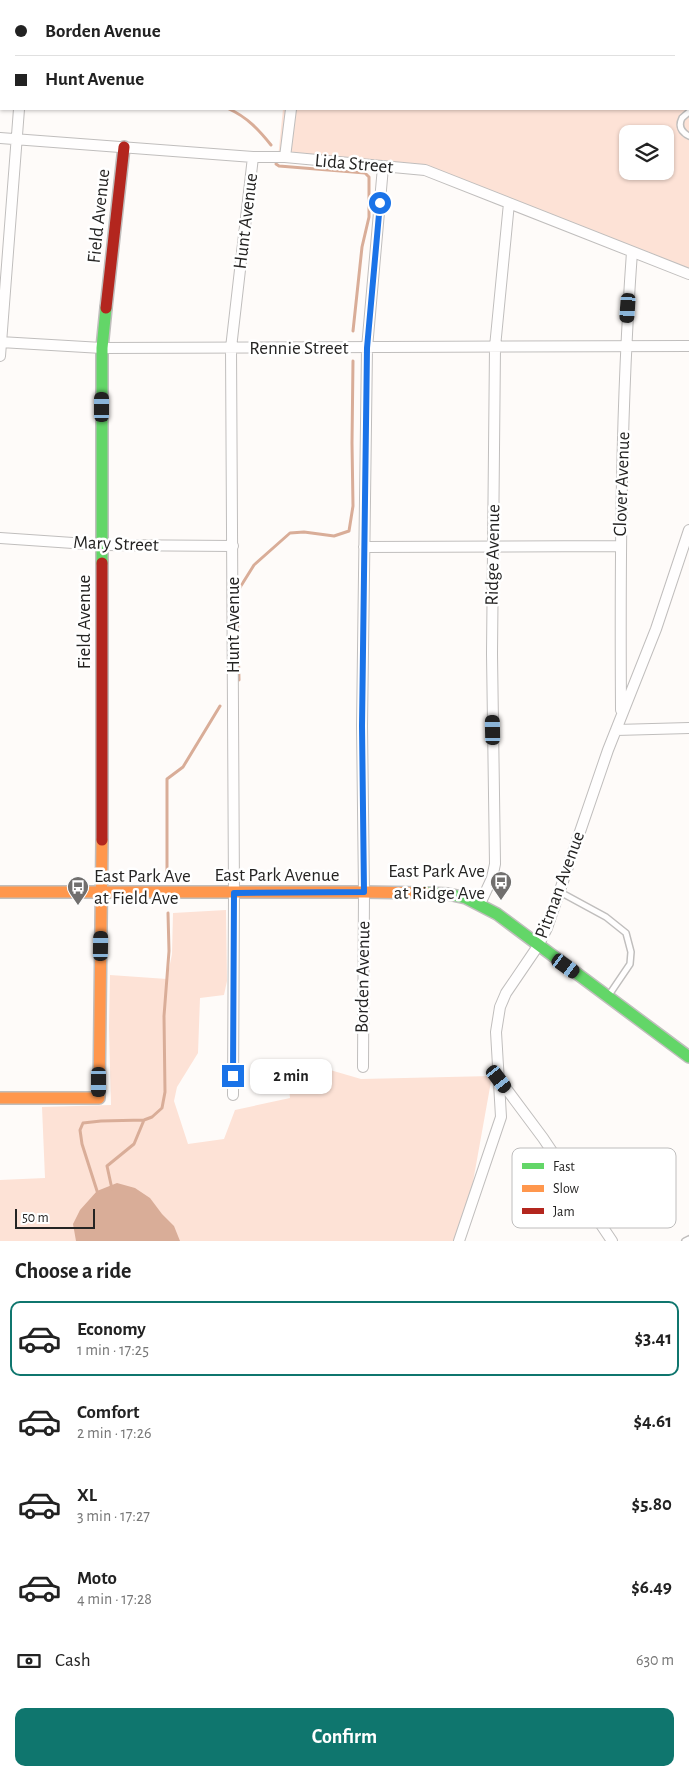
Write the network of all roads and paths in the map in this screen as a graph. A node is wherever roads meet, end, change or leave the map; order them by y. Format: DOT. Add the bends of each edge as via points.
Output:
graph roads {
  1 [pos="19,110"];
  2 [pos="291,110"];
  3 [pos="689,112"];
  4 [pos="689,136"];
  5 [pos="0,138"];
  6 [pos="17,139"];
  7 [pos="124,148"];
  8 [pos="253,157"];
  9 [pos="285,157"];
  10 [pos="383,167"];
  11 [pos="509,203"];
  12 [pos="632,252"];
  13 [pos="689,274"];
  14 [pos="0,342"];
  15 [pos="626,346"];
  16 [pos="689,346"];
  17 [pos="495,347"];
  18 [pos="102,348"];
  19 [pos="231,348"];
  20 [pos="367,348"];
  21 [pos="0,356"];
  22 [pos="689,530"];
  23 [pos="0,538"];
  24 [pos="102,545"];
  25 [pos="232,546"];
  26 [pos="620,546"];
  27 [pos="364,547"];
  28 [pos="493,547"];
  29 [pos="622,716"];
  30 [pos="689,728"];
  31 [pos="616,730"];
  32 [pos="0,892"];
  33 [pos="102,892"];
  34 [pos="364,892"];
  35 [pos="560,892"];
  36 [pos="234,893"];
  37 [pos="480,904"];
  38 [pos="538,946"];
  39 [pos="608,997"];
  40 [pos="689,1057"];
  41 [pos="363,1067"];
  42 [pos="499,1079"];
  43 [pos="233,1095"];
  44 [pos="0,1098"];
  45 [pos="550,1148"];
  46 [pos="603,1228"];
  47 [pos="689,1238"];
  48 [pos="459,1241"];
  49 [pos="612,1241"];
  50 [pos="685,1241"];
  1 -- 6 [label="street"];
  2 -- 9 [label="street, Hunt Avenue"];
  3 -- 4 [label="lane" via="680,121 681,130"];
  5 -- 6 [label="street, Lida Street"];
  6 -- 7 [label="street, Lida Street"];
  6 -- 14 [label="street"];
  7 -- 8 [label="street, Lida Street"];
  7 -- 18 [label="street, Field Avenue"];
  8 -- 9 [label="street, Lida Street"];
  8 -- 19 [label="street, Hunt Avenue"];
  9 -- 10 [label="street, Lida Street"];
  10 -- 11 [label="street, Lida Street" via="425,170"];
  10 -- 20 [label="street, Borden Avenue"];
  11 -- 12 [label="street, Lida Street"];
  11 -- 17 [label="street, Ridge Avenue"];
  12 -- 13 [label="street, Lida Street"];
  12 -- 15 [label="street, Clover Avenue"];
  14 -- 18 [label="street, Rennie Street"];
  14 -- 21 [label="street"];
  15 -- 16 [label="street, Rennie Street"];
  15 -- 17 [label="street, Rennie Street"];
  15 -- 26 [label="street, Clover Avenue"];
  17 -- 20 [label="street, Rennie Street"];
  17 -- 28 [label="street, Ridge Avenue"];
  18 -- 19 [label="street, Rennie Street"];
  18 -- 24 [label="street, Field Avenue"];
  19 -- 20 [label="street, Rennie Street"];
  19 -- 25 [label="street, Hunt Avenue"];
  20 -- 27 [label="street, Borden Avenue"];
  22 -- 29 [label="street, Pitman Avenue" via="656,629"];
  23 -- 24 [label="street, Mary Street"];
  24 -- 25 [label="street, Mary Street"];
  24 -- 33 [label="street, Field Avenue"];
  25 -- 36 [label="street, Hunt Avenue"];
  26 -- 28 [label="street"];
  26 -- 29 [label="street, Clover Avenue"];
  27 -- 28 [label="street"];
  27 -- 34 [label="street, Borden Avenue"];
  28 -- 37 [label="street, Ridge Avenue" via="495,864"];
  29 -- 31 [label="street, Pitman Avenue"];
  30 -- 31 [label="street"];
  31 -- 35 [label="street, Pitman Avenue"];
  32 -- 33 [label="street, East Park Avenue"];
  33 -- 36 [label="street, East Park Avenue"];
  33 -- 44 [label="street, Field Avenue" via="99,1098"];
  34 -- 36 [label="street, East Park Avenue"];
  34 -- 37 [label="street, East Park Avenue" via="448,894"];
  34 -- 41 [label="street, Borden Avenue"];
  35 -- 38 [label="street, Pitman Avenue"];
  35 -- 39 [label="lane" via="606,917 626,933 631,952 630,964"];
  36 -- 43 [label="street, Hunt Avenue"];
  37 -- 38 [label="street, East Park Avenue"];
  38 -- 39 [label="street, East Park Avenue"];
  38 -- 42 [label="street, Pitman Avenue" via="500,1007 496,1032"];
  39 -- 40 [label="street, East Park Avenue"];
  42 -- 45 [label="street"];
  42 -- 48 [label="street, Pitman Avenue" via="501,1117"];
  46 -- 49 [label="street"];
  47 -- 50 [label="lane"];
}
